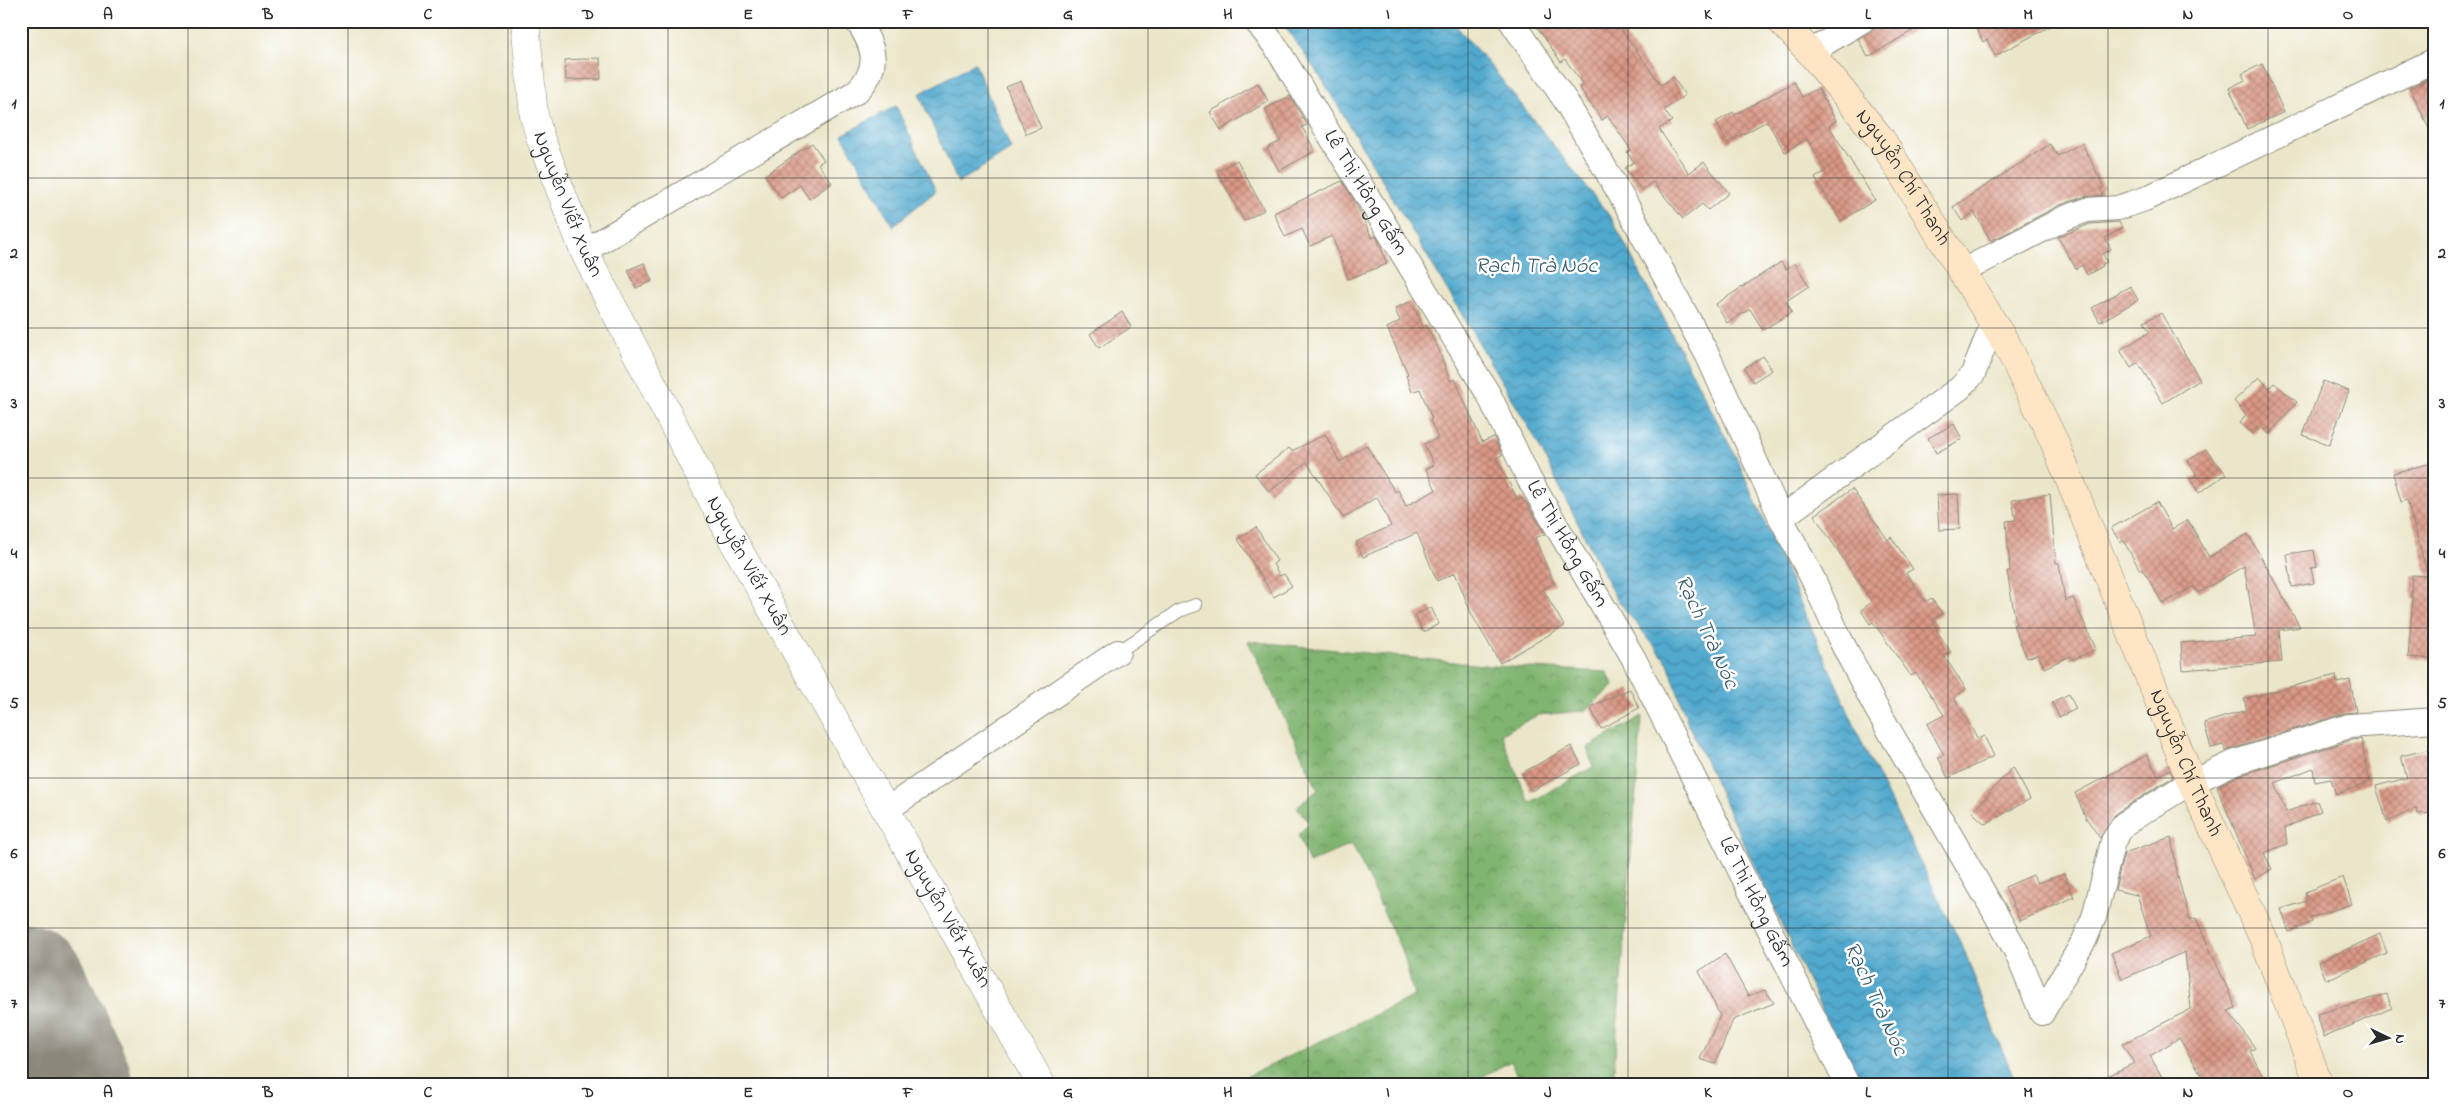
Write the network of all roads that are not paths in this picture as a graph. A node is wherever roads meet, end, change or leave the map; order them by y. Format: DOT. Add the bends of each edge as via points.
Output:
graph roads {
  1 [pos="525,21"];
  2 [pos="857,21"];
  3 [pos="1256,21"];
  4 [pos="1511,21"];
  5 [pos="1781,21"];
  6 [pos="1862,21"];
  7 [pos="1810,52"];
  8 [pos="2435,60"];
  9 [pos="584,251"];
  10 [pos="1963,271"];
  11 [pos="1993,323"];
  12 [pos="1781,518"];
  13 [pos="1196,605"];
  14 [pos="1118,652"];
  15 [pos="2435,720"];
  16 [pos="2192,783"];
  17 [pos="886,810"];
  18 [pos="1041,1084"];
  19 [pos="1847,1084"];
  20 [pos="2319,1084"];
  1 -- 9 [label="street, Nguyễn Viết Xuân" via="534,116"];
  2 -- 9 [label="street" via="872,50 872,68 868,81 856,92"];
  3 -- 19 [label="street, Lê Thị Hồng Gấm" via="1276,47 1489,395 1529,479 1634,659"];
  4 -- 12 [label="street" via="1565,100 1632,215 1708,356"];
  5 -- 7 [label="main road, Nguyễn Chí Thanh"];
  6 -- 7 [label="street"];
  7 -- 10 [label="main road, Nguyễn Chí Thanh" via="1880,140"];
  8 -- 10 [label="street" via="2145,199 2118,208 2087,210 2065,218"];
  9 -- 17 [label="street, Nguyễn Viết Xuân" via="734,542"];
  10 -- 11 [label="main road, Nguyễn Chí Thanh"];
  11 -- 12 [label="street" via="1973,374 1960,388"];
  11 -- 16 [label="main road, Nguyễn Chí Thanh" via="2054,441"];
  12 -- 16 [label="street" via="1875,706 2016,952 2042,1013 2085,940 2113,841 2120,830 2124,824"];
  13 -- 14 [label="lane" via="1179,611"];
  14 -- 17 [label="street"];
  15 -- 16 [label="street" via="2349,726 2232,764"];
  16 -- 20 [label="main road, Nguyễn Chí Thanh" via="2264,940"];
  17 -- 18 [label="street, Nguyễn Viết Xuân"];
}
